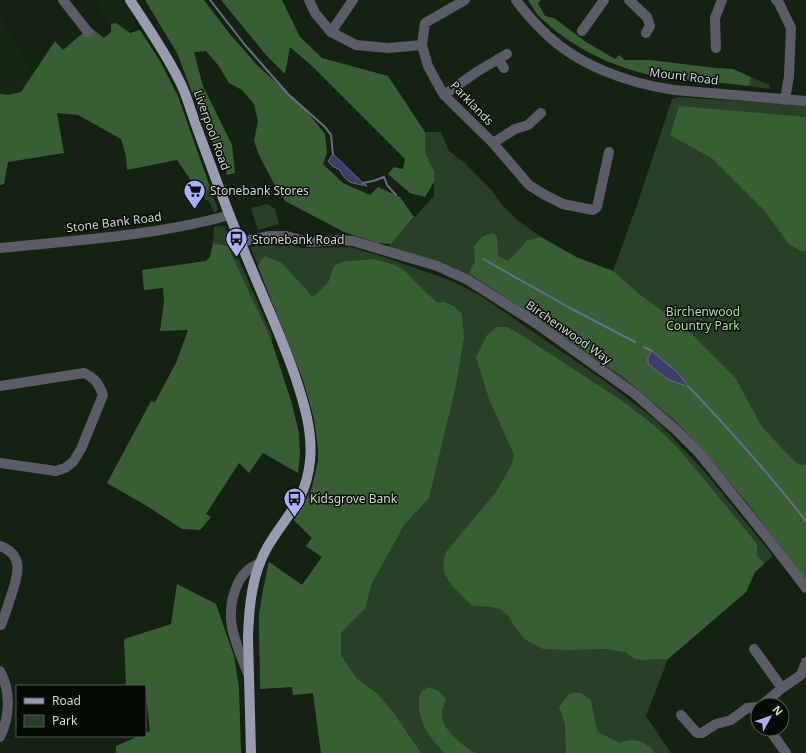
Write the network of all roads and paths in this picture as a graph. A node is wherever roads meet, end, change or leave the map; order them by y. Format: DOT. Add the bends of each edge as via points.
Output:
graph roads {
  1 [pos="63,0"];
  2 [pos="130,0"];
  3 [pos="309,0"];
  4 [pos="353,0"];
  5 [pos="465,0"];
  6 [pos="516,0"];
  7 [pos="604,0"];
  8 [pos="629,0"];
  9 [pos="722,0"];
  10 [pos="777,0"];
  11 [pos="651,29"];
  12 [pos="582,31"];
  13 [pos="88,32"];
  14 [pos="332,32"];
  15 [pos="422,45"];
  16 [pos="716,48"];
  17 [pos="504,68"];
  18 [pos="444,95"];
  19 [pos="785,100"];
  20 [pos="806,101"];
  21 [pos="541,113"];
  22 [pos="493,143"];
  23 [pos="609,152"];
  24 [pos="230,215"];
  25 [pos="240,242"];
  26 [pos="0,248"];
  27 [pos="0,386"];
  28 [pos="0,463"];
  29 [pos="0,546"];
  30 [pos="260,563"];
  31 [pos="806,588"];
  32 [pos="1,625"];
  33 [pos="754,649"];
  34 [pos="806,662"];
  35 [pos="0,671"];
  36 [pos="249,677"];
  37 [pos="782,688"];
  38 [pos="771,697"];
  39 [pos="750,707"];
  40 [pos="681,715"];
  41 [pos="0,737"];
  42 [pos="775,737"];
  43 [pos="251,753"];
  44 [pos="786,753"];
  1 -- 13 [label="street"];
  2 -- 24 [label="main road, Liverpool Road" via="180,81"];
  3 -- 14 [label="street" via="315,13"];
  4 -- 14 [label="street"];
  5 -- 15 [label="street, Parklands" via="426,23"];
  6 -- 19 [label="street, Mount Road" via="543,31 563,48 598,68 630,80 674,90"];
  7 -- 12 [label="street"];
  8 -- 11 [label="street" via="646,17"];
  9 -- 16 [label="street" via="715,18"];
  10 -- 19 [label="street" via="791,28"];
  14 -- 15 [label="street" via="356,45 388,48"];
  15 -- 18 [label="street, Parklands" via="428,66"];
  17 -- 18 [label="street" via="502,56"];
  18 -- 22 [label="street, Parklands"];
  19 -- 20 [label="street, Mount Road"];
  21 -- 22 [label="street" via="528,126 514,129"];
  22 -- 23 [label="street, Parklands" via="529,185 563,204 593,210 597,207"];
  24 -- 25 [label="main road, Liverpool Road"];
  24 -- 26 [label="street, Stone Bank Road" via="160,230"];
  25 -- 30 [label="main road, Liverpool Road" via="286,348 308,422 310,446 307,480 303,492"];
  25 -- 31 [label="street, Birchenwood Way" via="270,236 286,236 309,242 353,241 437,266 473,283 595,365 635,394 678,431 699,453"];
  27 -- 28 [label="street" via="84,373 99,385 102,395 81,449 73,462 65,468 56,471"];
  29 -- 32 [label="street" via="8,549 15,557 18,567 18,576"];
  30 -- 36 [label="main road" via="248,618"];
  30 -- 36 [label="street" via="250,567 240,579 234,592 230,616 231,630"];
  33 -- 37 [label="street"];
  34 -- 37 [label="street" via="801,675"];
  35 -- 41 [label="street" via="7,686 8,698 6,721"];
  36 -- 43 [label="main road"];
  37 -- 38 [label="street"];
  39 -- 40 [label="street" via="731,720 716,724 702,733 697,733"];
  42 -- 44 [label="street"];
}
